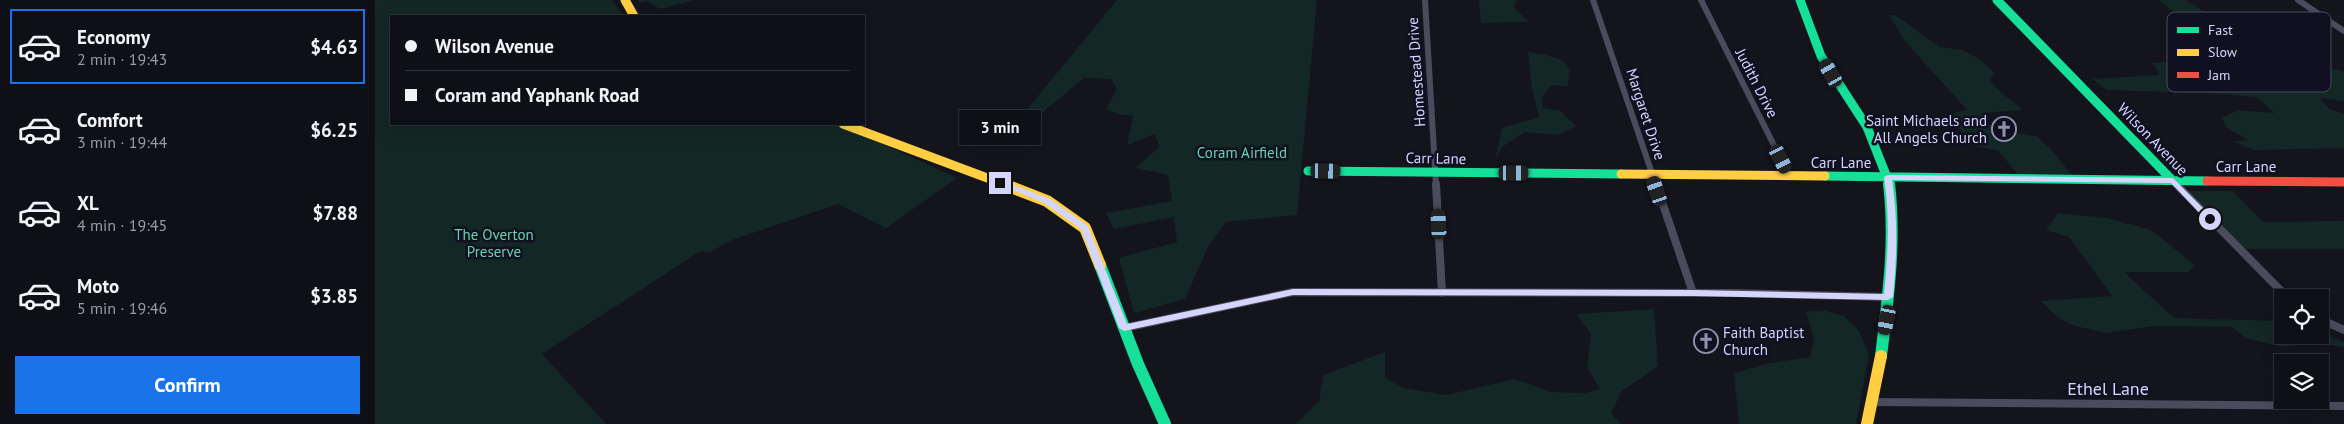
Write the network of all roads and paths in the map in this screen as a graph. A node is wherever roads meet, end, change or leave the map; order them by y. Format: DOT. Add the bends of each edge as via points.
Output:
graph roads {
  1 [pos="625,0"];
  2 [pos="1425,0"];
  3 [pos="1593,0"];
  4 [pos="1701,0"];
  5 [pos="1800,0"];
  6 [pos="1997,0"];
  7 [pos="2298,0"];
  8 [pos="2316,12"];
  9 [pos="633,15"];
  10 [pos="2331,22"];
  11 [pos="2344,31"];
  12 [pos="846,125"];
  13 [pos="1308,171"];
  14 [pos="1435,173"];
  15 [pos="1651,174"];
  16 [pos="1791,177"];
  17 [pos="1888,177"];
  18 [pos="2173,180"];
  19 [pos="2344,182"];
  20 [pos="2279,289"];
  21 [pos="1443,293"];
  22 [pos="1693,293"];
  23 [pos="1888,297"];
  24 [pos="2329,323"];
  25 [pos="1124,328"];
  26 [pos="2344,330"];
  27 [pos="1873,402"];
  28 [pos="2344,406"];
  29 [pos="1165,424"];
  30 [pos="1867,424"];
  1 -- 9 [label="street"];
  2 -- 14 [label="street, Homestead Drive"];
  3 -- 15 [label="street, Margaret Drive"];
  4 -- 16 [label="street, Judith Drive"];
  5 -- 17 [label="street" via="1822,58 1867,126"];
  6 -- 18 [label="street, Wilson Avenue"];
  7 -- 8 [label="street"];
  10 -- 11 [label="street"];
  12 -- 25 [label="street" via="1031,194 1066,213 1085,228"];
  13 -- 14 [label="street, Carr Lane"];
  14 -- 15 [label="street, Carr Lane"];
  14 -- 21 [label="street, Homestead Drive"];
  15 -- 16 [label="street, Carr Lane"];
  15 -- 22 [label="street, Margaret Drive"];
  16 -- 17 [label="street, Carr Lane"];
  17 -- 18 [label="street, Carr Lane"];
  17 -- 23 [label="street" via="1892,206"];
  18 -- 19 [label="street, Carr Lane"];
  18 -- 20 [label="street, Wilson Avenue"];
  21 -- 22 [label="street"];
  21 -- 25 [label="street" via="1293,292"];
  22 -- 23 [label="street"];
  23 -- 27 [label="street"];
  24 -- 26 [label="street"];
  25 -- 29 [label="street"];
  27 -- 28 [label="street, Ethel Lane"];
  27 -- 30 [label="street"];
}
